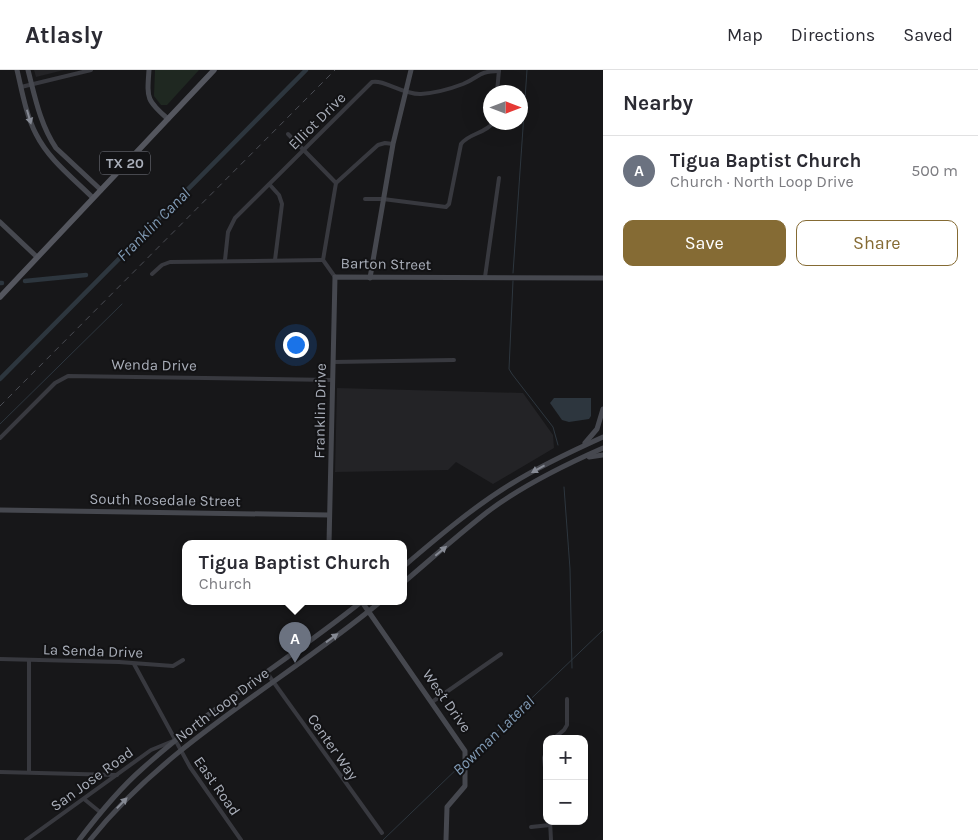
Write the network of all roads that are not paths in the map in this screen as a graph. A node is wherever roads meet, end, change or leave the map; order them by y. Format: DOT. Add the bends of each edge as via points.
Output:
graph roads {
  1 [pos="17,70"];
  2 [pos="28,70"];
  3 [pos="91,70"];
  4 [pos="149,70"];
  5 [pos="214,70"];
  6 [pos="411,70"];
  7 [pos="499,70"];
  8 [pos="32,84"];
  9 [pos="498,85"];
  10 [pos="21,87"];
  11 [pos="406,93"];
  12 [pos="168,119"];
  13 [pos="484,130"];
  14 [pos="288,134"];
  15 [pos="393,144"];
  16 [pos="304,150"];
  17 [pos="499,178"];
  18 [pos="336,183"];
  19 [pos="270,185"];
  20 [pos="101,190"];
  21 [pos="93,198"];
  22 [pos="365,199"];
  23 [pos="383,199"];
  24 [pos="0,222"];
  25 [pos="37,257"];
  26 [pos="225,260"];
  27 [pos="275,260"];
  28 [pos="323,260"];
  29 [pos="152,274"];
  30 [pos="485,277"];
  31 [pos="335,278"];
  32 [pos="370,278"];
  33 [pos="603,278"];
  34 [pos="0,297"];
  35 [pos="454,360"];
  36 [pos="333,362"];
  37 [pos="332,380"];
  38 [pos="603,409"];
  39 [pos="603,437"];
  40 [pos="0,438"];
  41 [pos="581,447"];
  42 [pos="603,448"];
  43 [pos="603,455"];
  44 [pos="581,458"];
  45 [pos="511,484"];
  46 [pos="516,493"];
  47 [pos="0,510"];
  48 [pos="329,515"];
  49 [pos="329,540"];
  50 [pos="407,564"];
  51 [pos="407,579"];
  52 [pos="357,605"];
  53 [pos="363,605"];
  54 [pos="376,605"];
  55 [pos="368,611"];
  56 [pos="501,654"];
  57 [pos="0,659"];
  58 [pos="29,660"];
  59 [pos="184,660"];
  60 [pos="134,664"];
  61 [pos="267,673"];
  62 [pos="273,682"];
  63 [pos="567,699"];
  64 [pos="432,702"];
  65 [pos="557,735"];
  66 [pos="175,740"];
  67 [pos="181,751"];
  68 [pos="0,772"];
  69 [pos="29,772"];
  70 [pos="117,775"];
  71 [pos="84,799"];
  72 [pos="100,812"];
  73 [pos="543,824"];
  74 [pos="550,825"];
  75 [pos="531,827"];
  76 [pos="382,833"];
  77 [pos="26,840"];
  78 [pos="78,840"];
  79 [pos="90,840"];
  80 [pos="242,840"];
  81 [pos="446,840"];
  82 [pos="551,840"];
  1 -- 10 [label="main road"];
  2 -- 8 [label="main road"];
  3 -- 8 [label="street"];
  4 -- 12 [label="main road" via="149,99"];
  5 -- 12 [label="main road, TX 20"];
  6 -- 11 [label="main road"];
  7 -- 9 [label="street"];
  7 -- 11 [label="street, Elliot Drive" via="483,72 462,84 426,94"];
  8 -- 10 [label="street"];
  8 -- 20 [label="main road" via="44,127 52,141"];
  10 -- 21 [label="main road, one-way" via="31,124 42,145"];
  11 -- 15 [label="main road"];
  11 -- 16 [label="street, Elliot Drive" via="372,82"];
  12 -- 20 [label="main road, TX 20"];
  13 -- 23 [label="street" via="466,138 461,144 448,206 443,208"];
  14 -- 16 [label="street"];
  15 -- 18 [label="street" via="378,145"];
  15 -- 23 [label="main road"];
  16 -- 18 [label="street"];
  16 -- 19 [label="street, Elliot Drive"];
  17 -- 30 [label="street"];
  18 -- 28 [label="street"];
  19 -- 26 [label="street, Elliot Drive" via="233,221 228,232"];
  19 -- 27 [label="street" via="282,204"];
  20 -- 21 [label="main road, TX 20"];
  21 -- 25 [label="main road, TX 20"];
  22 -- 23 [label="street"];
  23 -- 32 [label="main road"];
  24 -- 25 [label="main road"];
  25 -- 34 [label="main road, TX 20"];
  26 -- 27 [label="street, Barton Street"];
  26 -- 29 [label="street, Barton Street" via="170,262"];
  27 -- 28 [label="street, Barton Street"];
  28 -- 31 [label="street, Barton Street"];
  30 -- 32 [label="main road, Barton Street"];
  30 -- 33 [label="main road, Barton Street"];
  31 -- 32 [label="main road, Barton Street"];
  31 -- 36 [label="main road, Franklin Drive"];
  35 -- 36 [label="street"];
  36 -- 37 [label="main road, Franklin Drive"];
  37 -- 40 [label="street, Wenda Drive" via="68,376 56,383"];
  37 -- 48 [label="main road, Franklin Drive"];
  38 -- 41 [label="main road" via="597,429"];
  39 -- 41 [label="main road"];
  41 -- 45 [label="main road, one-way"];
  42 -- 44 [label="main road"];
  43 -- 44 [label="main road"];
  44 -- 46 [label="main road"];
  45 -- 46 [label="main road"];
  45 -- 50 [label="main road"];
  51 -- 46 [label="main road, one-way" via="487,512"];
  47 -- 48 [label="main road, South Rosedale Street"];
  48 -- 49 [label="main road, Franklin Drive"];
  52 -- 61 [label="main road, North Loop Drive"];
  53 -- 55 [label="main road"];
  54 -- 55 [label="main road, North Loop Drive"];
  62 -- 55 [label="main road, North Loop Drive, one-way"];
  55 -- 64 [label="main road, West Drive"];
  56 -- 64 [label="street"];
  57 -- 58 [label="street, La Senda Drive"];
  58 -- 60 [label="street, La Senda Drive"];
  58 -- 69 [label="street"];
  59 -- 60 [label="street, La Senda Drive" via="175,666"];
  60 -- 66 [label="street, East Road"];
  61 -- 62 [label="street, Center Way"];
  61 -- 66 [label="main road, North Loop Drive"];
  62 -- 67 [label="main road, North Loop Drive"];
  62 -- 76 [label="street, Center Way"];
  63 -- 65 [label="street" via="567,725"];
  64 -- 81 [label="main road, West Drive" via="463,746 466,757 463,789 447,807"];
  66 -- 67 [label="street, East Road"];
  66 -- 70 [label="street, San Jose Road" via="151,750"];
  66 -- 72 [label="main road, North Loop Drive"];
  79 -- 67 [label="main road, North Loop Drive, one-way" via="143,782"];
  67 -- 80 [label="street, East Road"];
  68 -- 69 [label="street"];
  69 -- 70 [label="street"];
  70 -- 71 [label="street, San Jose Road"];
  71 -- 72 [label="street"];
  71 -- 77 [label="street, San Jose Road"];
  72 -- 78 [label="main road, North Loop Drive"];
  73 -- 75 [label="street"];
  74 -- 82 [label="street"];
}
